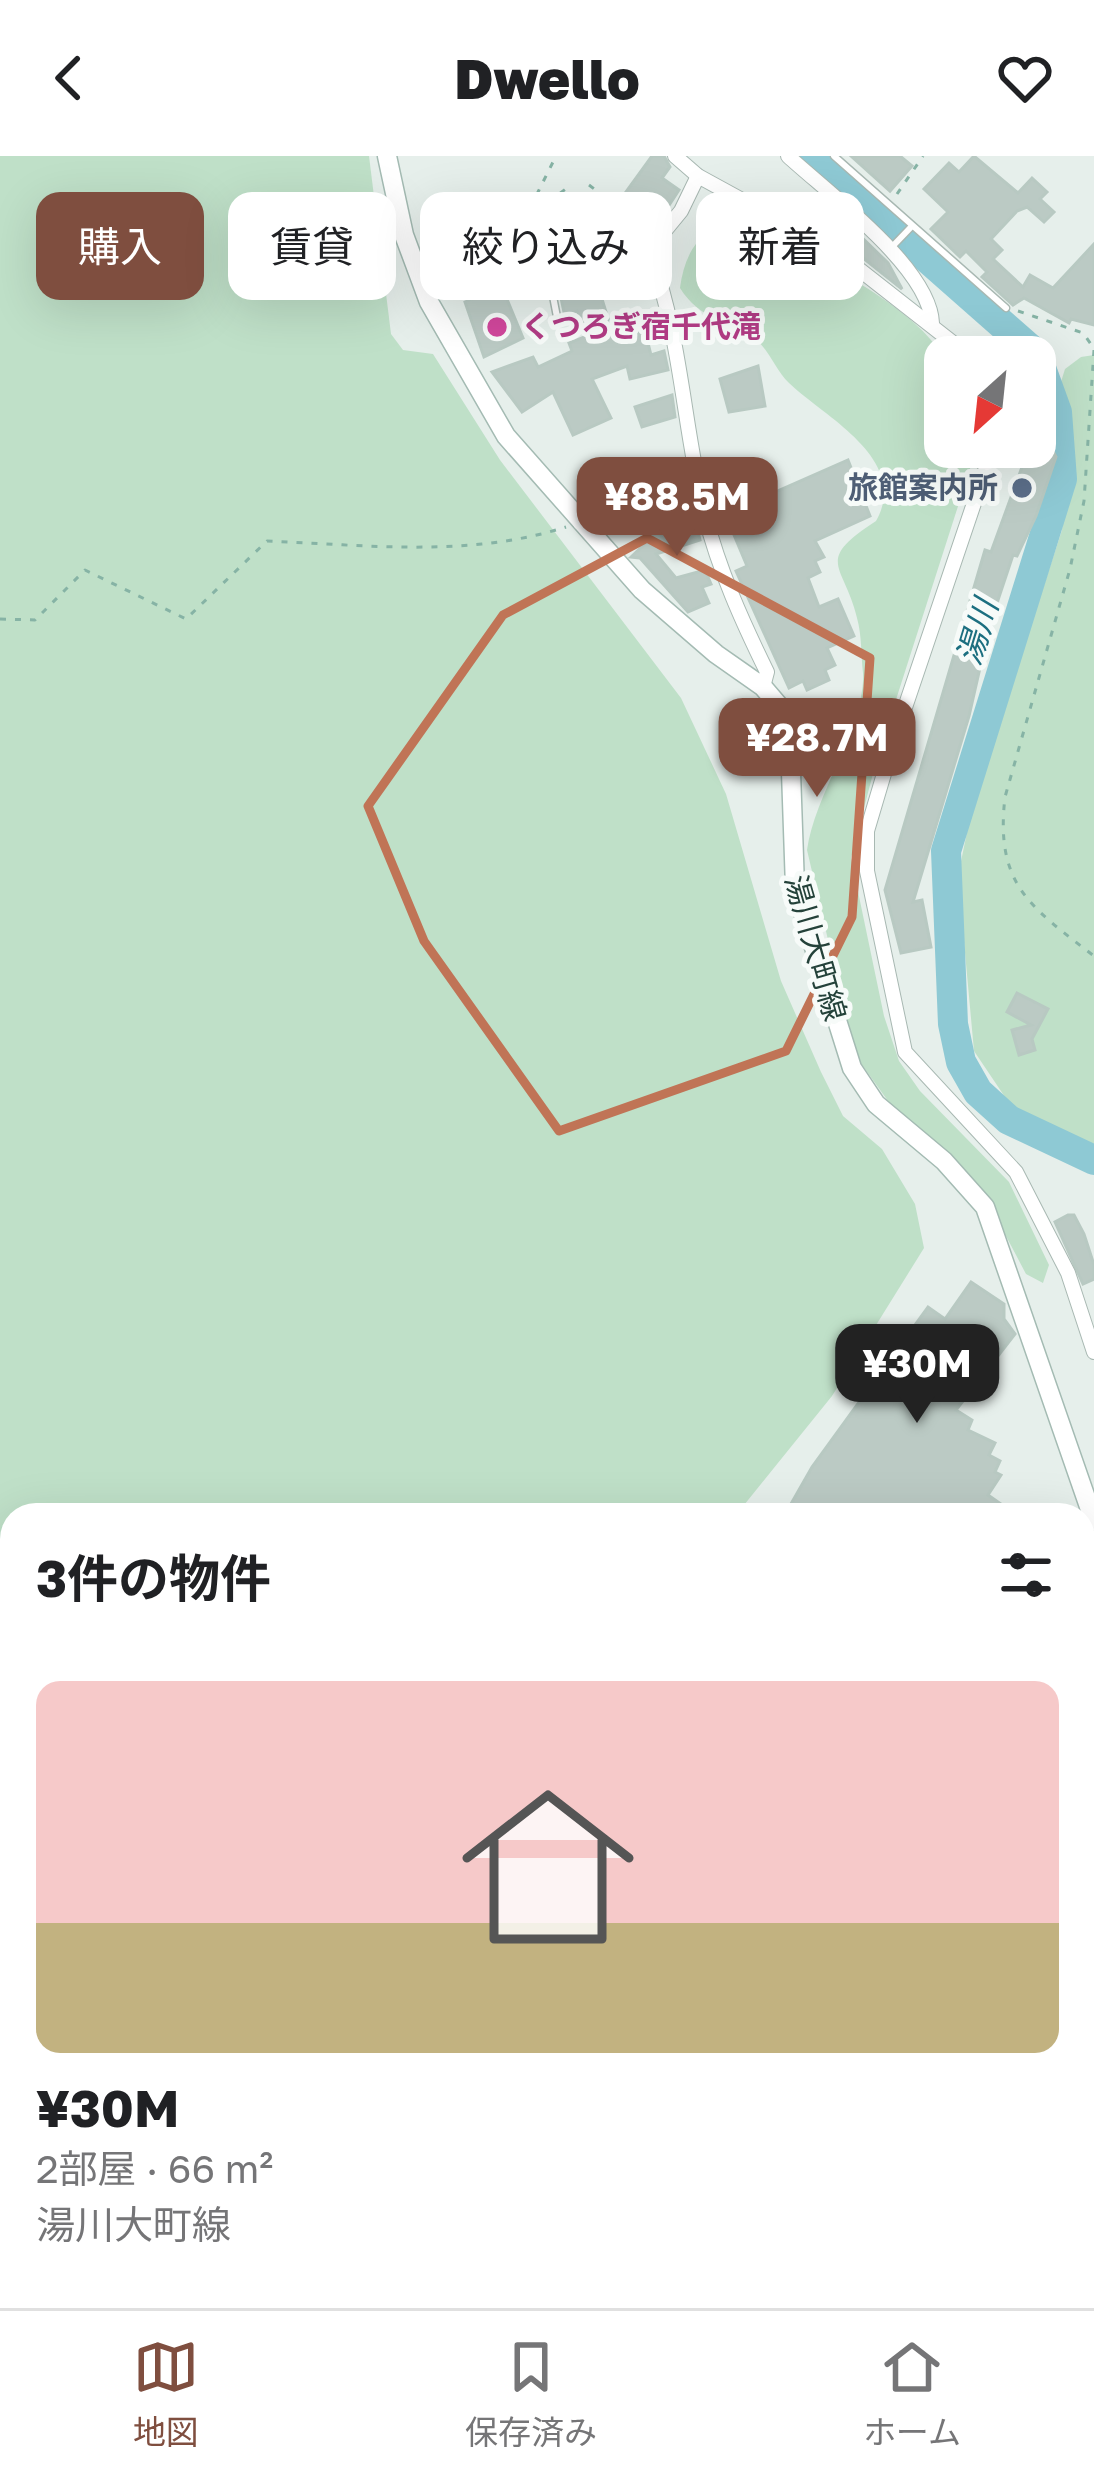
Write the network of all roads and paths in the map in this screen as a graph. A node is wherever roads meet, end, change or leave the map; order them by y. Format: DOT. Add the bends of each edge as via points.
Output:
graph roads {
  1 [pos="387,156"];
  2 [pos="556,156"];
  3 [pos="675,156"];
  4 [pos="788,156"];
  5 [pos="834,156"];
  6 [pos="923,156"];
  7 [pos="698,176"];
  8 [pos="589,185"];
  9 [pos="570,186"];
  10 [pos="538,192"];
  11 [pos="563,192"];
  12 [pos="599,192"];
  13 [pos="889,206"];
  14 [pos="672,223"];
  15 [pos="912,227"];
  16 [pos="891,249"];
  17 [pos="554,300"];
  18 [pos="665,300"];
  19 [pos="1006,308"];
  20 [pos="557,317"];
  21 [pos="932,323"];
  22 [pos="947,336"];
  23 [pos="1094,349"];
  24 [pos="986,468"];
  25 [pos="699,481"];
  26 [pos="580,523"];
  27 [pos="0,619"];
  28 [pos="763,687"];
  29 [pos="1094,956"];
  30 [pos="1094,1352"];
  31 [pos="1088,1503"];
  1 -- 26 [label="main road" via="415,269 463,368 506,436"];
  2 -- 10 [label="path"];
  3 -- 7 [label="street"];
  4 -- 16 [label="street"];
  5 -- 13 [label="lane"];
  6 -- 13 [label="path"];
  7 -- 14 [label="street"];
  7 -- 21 [label="street" via="837,252"];
  8 -- 12 [label="path"];
  9 -- 11 [label="path"];
  13 -- 15 [label="lane"];
  15 -- 16 [label="lane"];
  15 -- 19 [label="lane"];
  16 -- 21 [label="street" via="932,303"];
  17 -- 20 [label="lane"];
  18 -- 25 [label="street"];
  19 -- 23 [label="path" via="1083,333"];
  21 -- 22 [label="street"];
  23 -- 29 [label="path" via="1084,501 1001,831 1014,884"];
  24 -- 30 [label="street" via="867,831 867,871 905,1052 1016,1172 1068,1273"];
  25 -- 26 [label="street"];
  25 -- 28 [label="street" via="719,562 767,672"];
  26 -- 27 [label="path" via="448,549 267,541 186,619 85,569 34,620"];
  26 -- 28 [label="main road" via="642,590"];
  28 -- 31 [label="main road, 湯川大町線" via="787,722 795,887 852,1068 876,1104 985,1207"];
}
